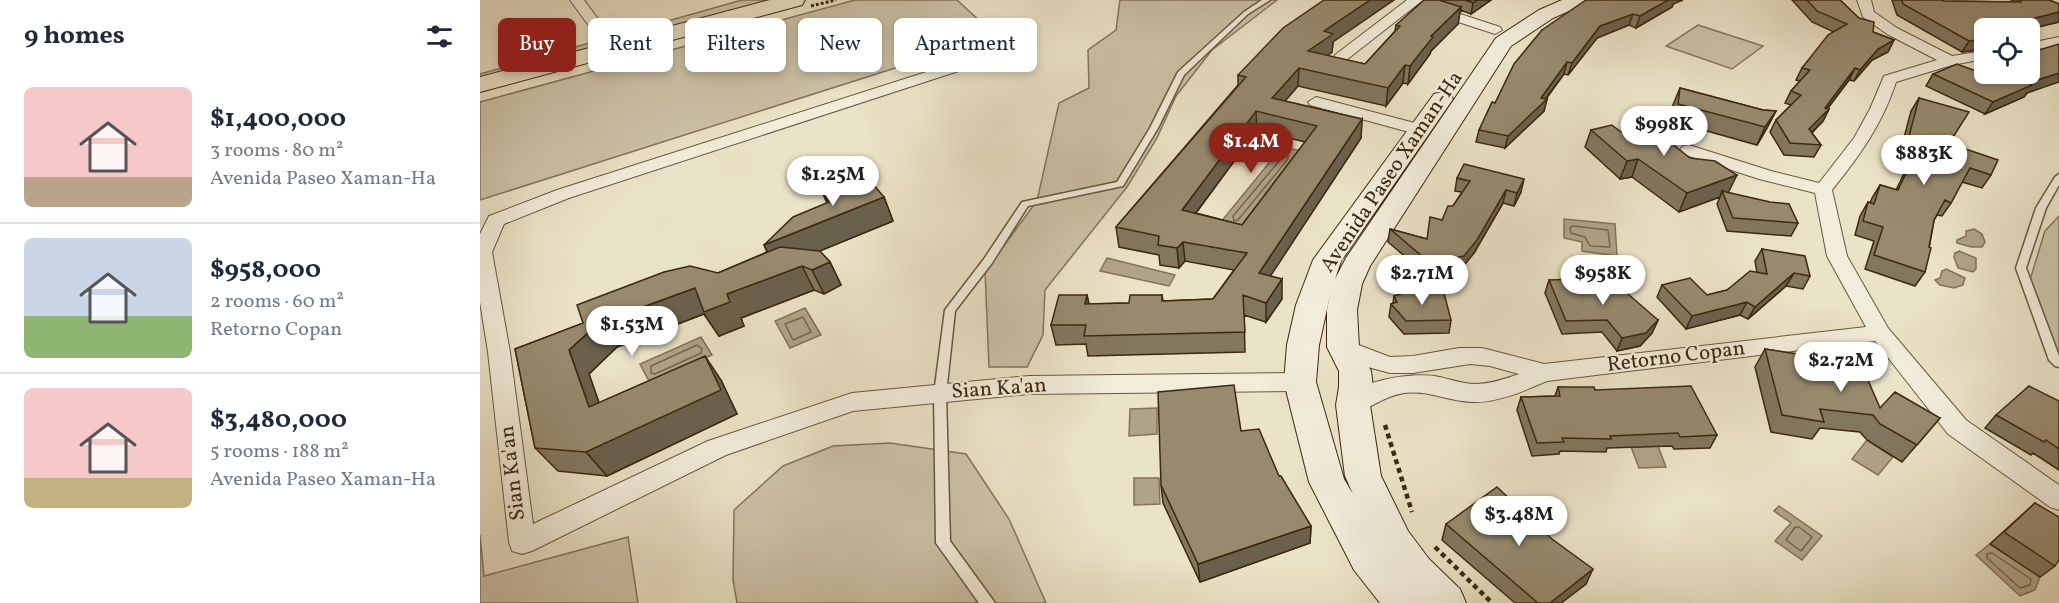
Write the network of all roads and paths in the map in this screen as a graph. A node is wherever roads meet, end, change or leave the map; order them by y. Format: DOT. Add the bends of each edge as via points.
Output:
graph roads {
  1 [pos="577,0"];
  2 [pos="726,0"];
  3 [pos="794,0"];
  4 [pos="1267,0"];
  5 [pos="1864,0"];
  6 [pos="1414,1"];
  7 [pos="1553,2"];
  8 [pos="590,18"];
  9 [pos="660,18"];
  10 [pos="1496,30"];
  11 [pos="588,38"];
  12 [pos="2059,41"];
  13 [pos="2040,45"];
  14 [pos="1974,57"];
  15 [pos="1340,58"];
  16 [pos="1950,61"];
  17 [pos="1477,64"];
  18 [pos="480,67"];
  19 [pos="941,72"];
  20 [pos="480,85"];
  21 [pos="1316,102"];
  22 [pos="1420,130"];
  23 [pos="1689,150"];
  24 [pos="2059,177"];
  25 [pos="1823,190"];
  26 [pos="1311,305"];
  27 [pos="1342,310"];
  28 [pos="1880,333"];
  29 [pos="1343,347"];
  30 [pos="2059,363"];
  31 [pos="1544,373"];
  32 [pos="1300,382"];
  33 [pos="940,393"];
  34 [pos="1364,397"];
  35 [pos="1363,476"];
  36 [pos="1327,482"];
  37 [pos="2059,499"];
  38 [pos="1414,519"];
  39 [pos="1434,546"];
  40 [pos="988,603"];
  41 [pos="1405,603"];
  42 [pos="1446,603"];
  43 [pos="1492,603"];
  1 -- 8 [label="street"];
  2 -- 9 [label="highway"];
  3 -- 20 [label="highway"];
  4 -- 33 [label="lane" via="1246,13 1181,74 1120,184 1025,204 950,310"];
  5 -- 16 [label="street" via="1868,14"];
  6 -- 10 [label="street"];
  6 -- 15 [label="street"];
  7 -- 10 [label="main road, Avenida Paseo Xaman-Ha"];
  7 -- 17 [label="main road, Avenida Paseo Xaman-Ha"];
  10 -- 17 [label="main road, Avenida Paseo Xaman-Ha" via="1481,41"];
  11 -- 18 [label="highway"];
  12 -- 13 [label="street"];
  14 -- 16 [label="street"];
  16 -- 25 [label="street" via="1890,79 1881,106 1844,165"];
  17 -- 22 [label="main road, Avenida Paseo Xaman-Ha"];
  17 -- 27 [label="main road, Avenida Paseo Xaman-Ha" via="1356,265"];
  19 -- 33 [label="street, Sian Ka'an" via="563,194 496,220 482,252 499,352 522,542 717,448 852,402"];
  21 -- 22 [label="street"];
  22 -- 26 [label="main road, Avenida Paseo Xaman-Ha" via="1327,260"];
  23 -- 25 [label="street"];
  24 -- 30 [label="lane" via="2042,208 2021,268"];
  25 -- 28 [label="street" via="1837,256"];
  26 -- 27 [label="main road"];
  26 -- 32 [label="main road, Avenida Paseo Xaman-Ha"];
  27 -- 29 [label="main road, Avenida Paseo Xaman-Ha"];
  28 -- 31 [label="street, Retorno Copan"];
  28 -- 37 [label="street" via="1957,427"];
  29 -- 31 [label="street, Retorno Copan" via="1390,365 1482,356"];
  29 -- 34 [label="main road, Avenida Paseo Xaman-Ha" via="1355,371 1356,387"];
  31 -- 34 [label="street, Retorno Copan" via="1513,386 1476,393 1419,384 1396,385"];
  32 -- 33 [label="street, Sian Ka'an" via="1029,385"];
  32 -- 36 [label="main road, Avenida Paseo Xaman-Ha"];
  33 -- 40 [label="lane" via="943,543"];
  34 -- 35 [label="main road, Avenida Paseo Xaman-Ha"];
  34 -- 38 [label="path"];
  35 -- 36 [label="main road"];
  35 -- 42 [label="main road, Avenida Paseo Xaman-Ha" via="1394,543 1415,572"];
  36 -- 41 [label="main road, Avenida Paseo Xaman-Ha" via="1368,557"];
  39 -- 43 [label="path"];
}
